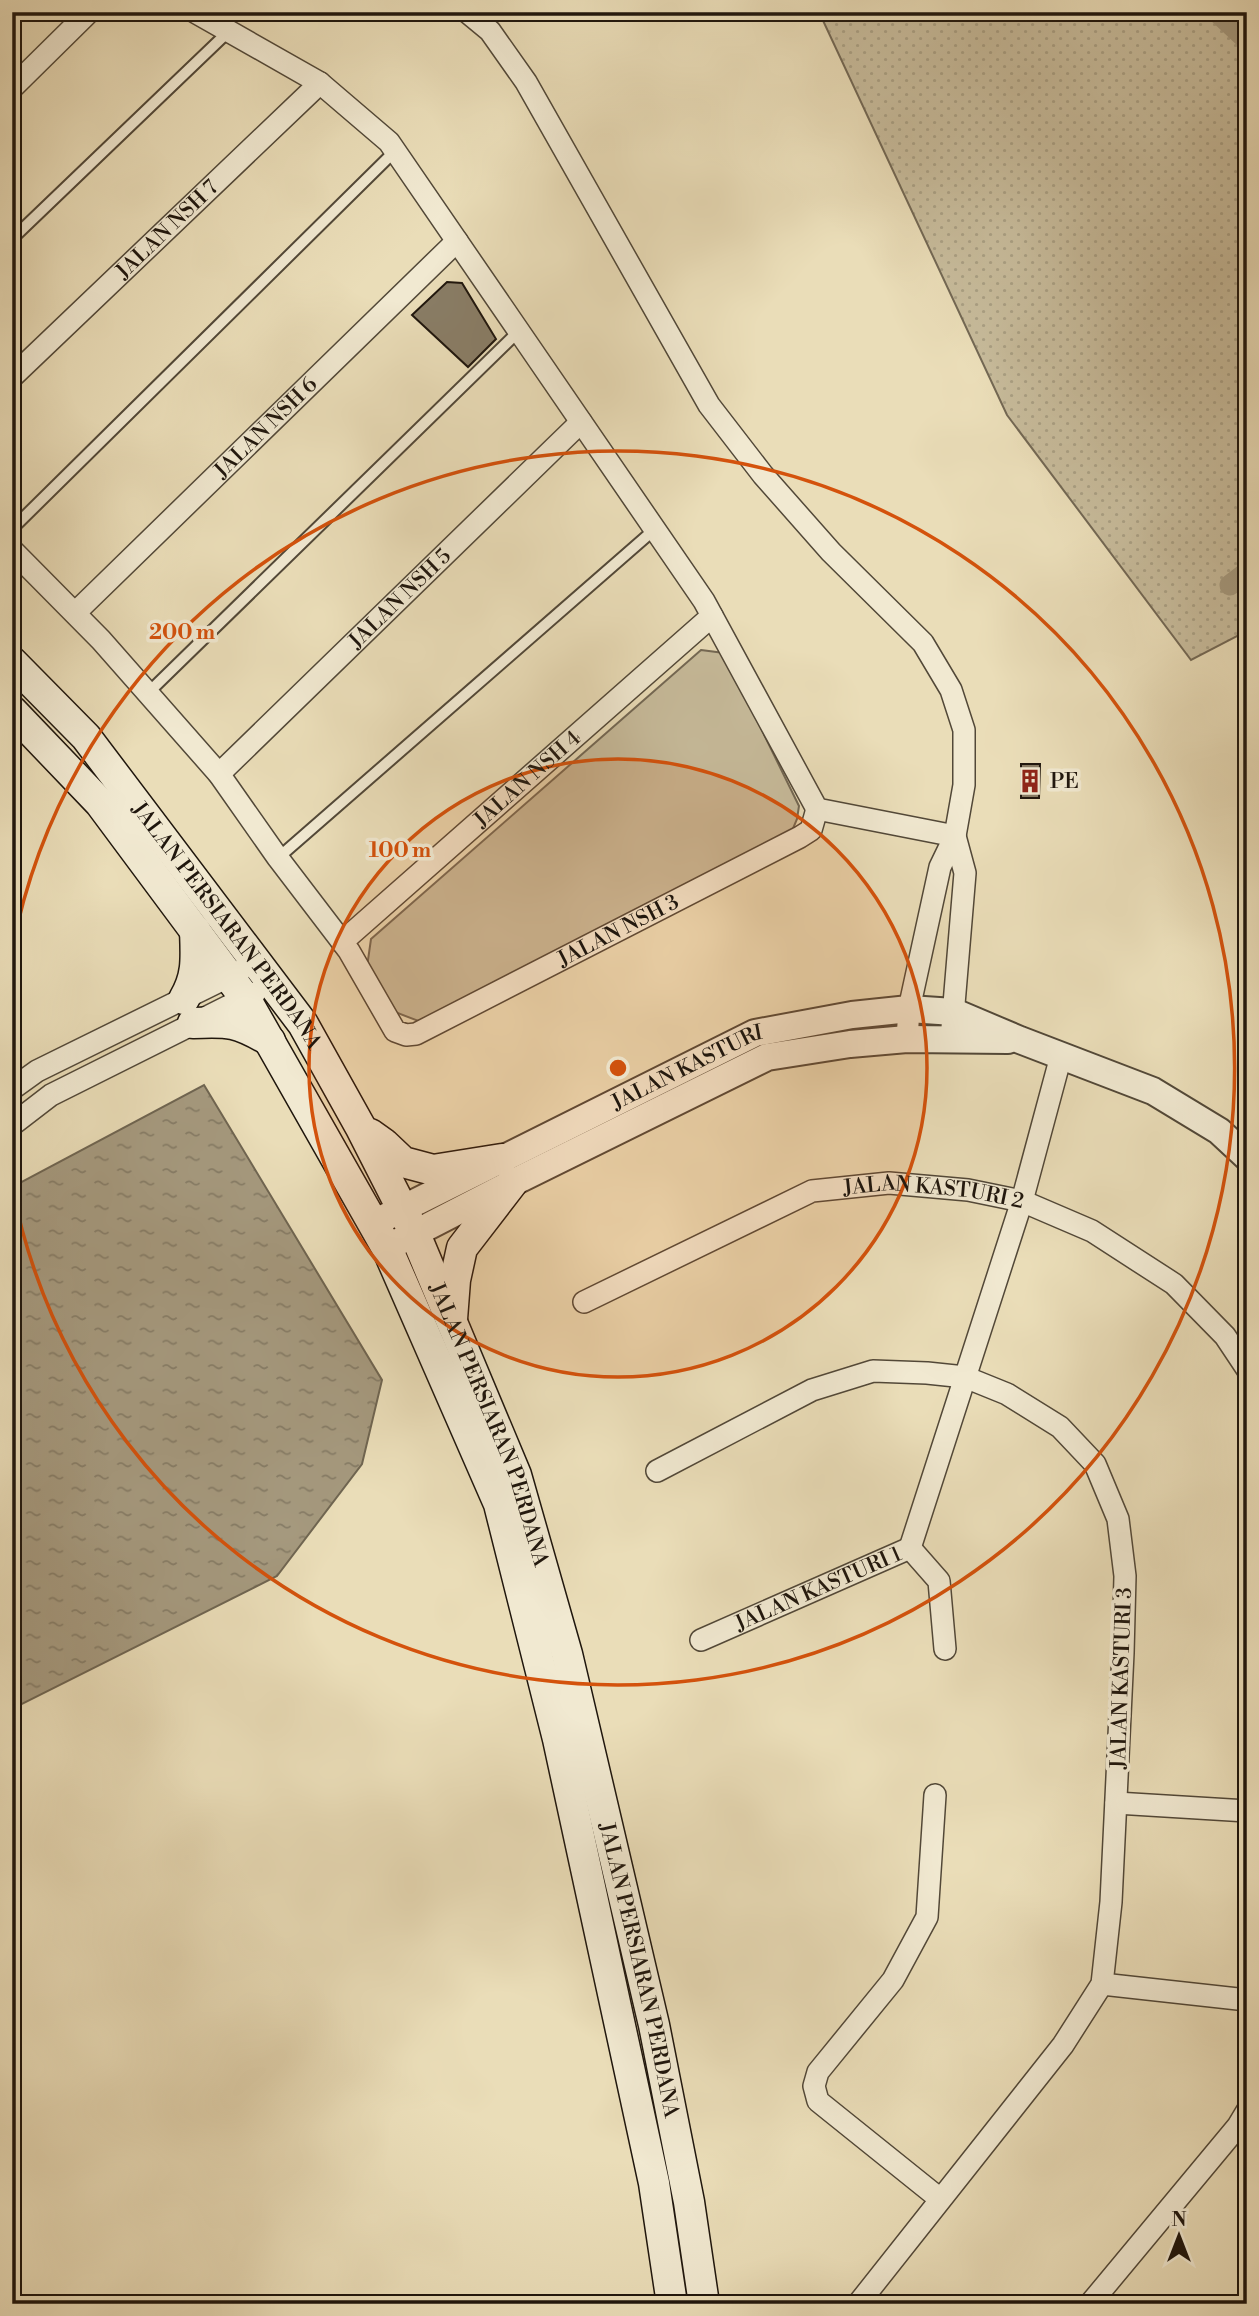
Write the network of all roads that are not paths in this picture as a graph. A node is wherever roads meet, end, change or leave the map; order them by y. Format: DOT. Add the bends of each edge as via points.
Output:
graph roads {
  1 [pos="89,12"];
  2 [pos="195,12"];
  3 [pos="467,12"];
  4 [pos="229,31"];
  5 [pos="320,82"];
  6 [pos="12,88"];
  7 [pos="395,151"];
  8 [pos="12,239"];
  9 [pos="457,241"];
  10 [pos="519,331"];
  11 [pos="12,377"];
  12 [pos="581,422"];
  13 [pos="12,529"];
  14 [pos="655,529"];
  15 [pos="12,550"];
  16 [pos="75,613"];
  17 [pos="712,616"];
  18 [pos="12,662"];
  19 [pos="148,692"];
  20 [pos="12,711"];
  21 [pos="219,774"];
  22 [pos="817,809"];
  23 [pos="955,836"];
  24 [pos="278,858"];
  25 [pos="195,930"];
  26 [pos="342,942"];
  27 [pos="264,973"];
  28 [pos="237,987"];
  29 [pos="909,1009"];
  30 [pos="189,1011"];
  31 [pos="954,1012"];
  32 [pos="907,1039"];
  33 [pos="951,1040"];
  34 [pos="1020,1040"];
  35 [pos="270,1041"];
  36 [pos="1061,1056"];
  37 [pos="12,1089"];
  38 [pos="12,1125"];
  39 [pos="360,1128"];
  40 [pos="1247,1157"];
  41 [pos="507,1171"];
  42 [pos="1022,1201"];
  43 [pos="409,1222"];
  44 [pos="381,1235"];
  45 [pos="584,1302"];
  46 [pos="452,1325"];
  47 [pos="1247,1369"];
  48 [pos="965,1377"];
  49 [pos="657,1471"];
  50 [pos="910,1548"];
  51 [pos="701,1640"];
  52 [pos="945,1649"];
  53 [pos="935,1795"];
  54 [pos="1116,1803"];
  55 [pos="1247,1811"];
  56 [pos="1102,1984"];
  57 [pos="1247,2000"];
  58 [pos="1247,2111"];
  59 [pos="940,2199"];
  60 [pos="672,2304"];
  61 [pos="704,2304"];
  62 [pos="858,2304"];
  63 [pos="1090,2304"];
  1 -- 6 [label="street"];
  2 -- 4 [label="street"];
  3 -- 23 [label="street" via="490,31 526,82 709,405 831,552 923,643 951,690 964,730 964,785"];
  4 -- 5 [label="street"];
  4 -- 8 [label="lane"];
  5 -- 7 [label="street"];
  5 -- 11 [label="street, JALAN NSH 7"];
  7 -- 9 [label="street"];
  7 -- 13 [label="lane"];
  9 -- 10 [label="street"];
  9 -- 16 [label="street, JALAN NSH 6"];
  10 -- 12 [label="street"];
  10 -- 19 [label="lane"];
  12 -- 14 [label="street"];
  12 -- 21 [label="street, JALAN NSH 5"];
  14 -- 17 [label="street"];
  14 -- 24 [label="lane"];
  15 -- 16 [label="street"];
  16 -- 19 [label="street"];
  17 -- 22 [label="street"];
  17 -- 26 [label="street, JALAN NSH 4"];
  18 -- 27 [label="main road, JALAN PERSIARAN PERDANA" via="86,737"];
  19 -- 21 [label="street"];
  20 -- 25 [label="main road, JALAN PERSIARAN PERDANA" via="100,803"];
  21 -- 24 [label="street"];
  22 -- 23 [label="street"];
  22 -- 26 [label="street, JALAN NSH 3" via="811,830 800,837 416,1034 395,1031"];
  23 -- 29 [label="street" via="940,867"];
  23 -- 31 [label="street" via="965,873"];
  24 -- 26 [label="street"];
  25 -- 28 [label="main road, JALAN PERSIARAN PERDANA"];
  25 -- 30 [label="main road"];
  27 -- 28 [label="street"];
  27 -- 39 [label="main road, JALAN PERSIARAN PERDANA" via="303,1024"];
  28 -- 30 [label="street"];
  28 -- 35 [label="main road, JALAN PERSIARAN PERDANA"];
  29 -- 31 [label="street, JALAN KASTURI"];
  29 -- 32 [label="street"];
  29 -- 41 [label="street, JALAN KASTURI" via="755,1033"];
  30 -- 35 [label="main road" via="243,1026"];
  30 -- 37 [label="street" via="37,1071"];
  30 -- 38 [label="street" via="51,1095"];
  31 -- 33 [label="street"];
  31 -- 34 [label="street, JALAN KASTURI"];
  32 -- 33 [label="street, JALAN KASTURI"];
  32 -- 41 [label="street, JALAN KASTURI" via="767,1058"];
  33 -- 34 [label="street, JALAN KASTURI"];
  34 -- 36 [label="street, JALAN KASTURI"];
  35 -- 44 [label="main road, JALAN PERSIARAN PERDANA"];
  36 -- 40 [label="street, JALAN KASTURI" via="1153,1091 1219,1131"];
  36 -- 42 [label="street"];
  39 -- 41 [label="main road" via="403,1162 433,1170"];
  39 -- 43 [label="main road, JALAN PERSIARAN PERDANA"];
  41 -- 43 [label="street, JALAN KASTURI"];
  41 -- 46 [label="main road" via="463,1248"];
  42 -- 45 [label="street, JALAN KASTURI 2" via="968,1190 889,1183 812,1191"];
  42 -- 47 [label="street, JALAN KASTURI 2" via="1092,1231 1174,1284 1225,1336"];
  42 -- 48 [label="street"];
  43 -- 44 [label="street, JALAN KASTURI"];
  43 -- 46 [label="main road, JALAN PERSIARAN PERDANA"];
  44 -- 60 [label="main road, JALAN PERSIARAN PERDANA" via="499,1504 561,1752 654,2183"];
  46 -- 61 [label="main road, JALAN PERSIARAN PERDANA" via="516,1475 567,1654 654,2025"];
  48 -- 49 [label="street, JALAN KASTURI 3" via="873,1371 812,1390"];
  48 -- 50 [label="street"];
  48 -- 54 [label="street, JALAN KASTURI 3" via="1007,1394 1060,1427 1095,1464 1118,1519 1125,1576"];
  50 -- 51 [label="street, JALAN KASTURI 1"];
  50 -- 52 [label="street, JALAN KASTURI 1" via="939,1581"];
  53 -- 59 [label="street" via="927,1917 893,1980 818,2072 814,2086 818,2101"];
  54 -- 55 [label="street"];
  54 -- 56 [label="street, JALAN KASTURI 3"];
  56 -- 57 [label="street"];
  56 -- 59 [label="street, JALAN KASTURI 3" via="1063,2045"];
  58 -- 63 [label="street"];
  59 -- 62 [label="street, JALAN KASTURI 3"];
}
